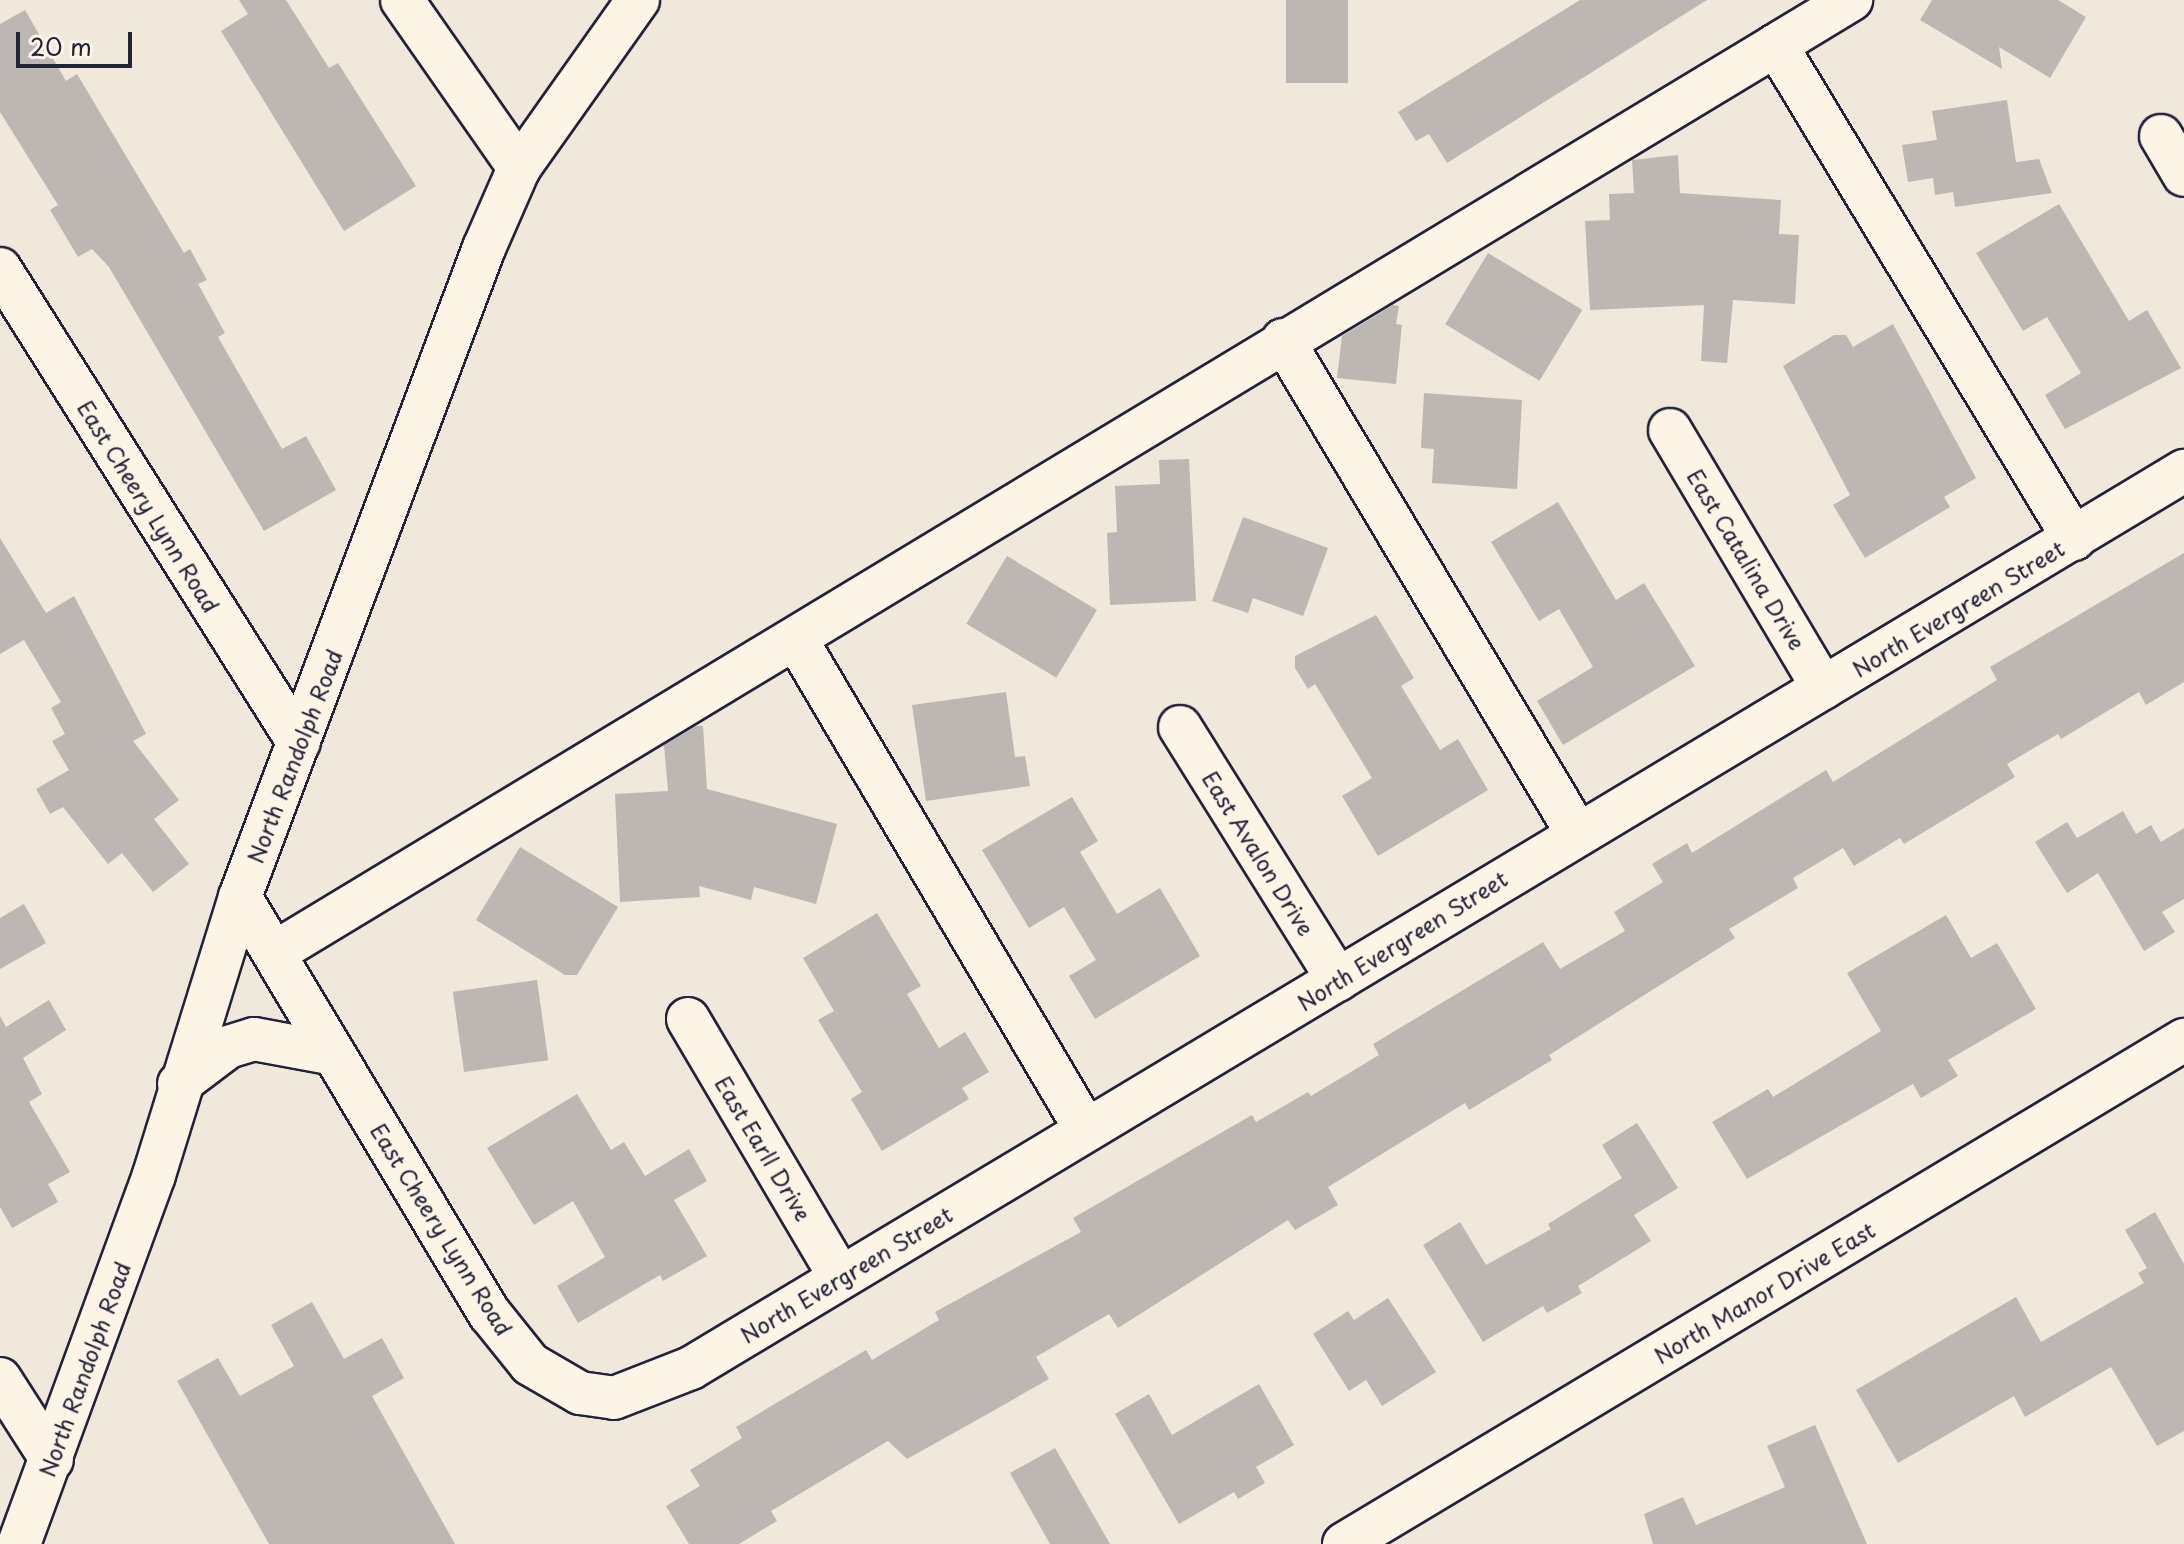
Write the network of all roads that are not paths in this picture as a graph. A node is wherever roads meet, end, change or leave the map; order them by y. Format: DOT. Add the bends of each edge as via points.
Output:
graph roads {
  1 [pos="402,0"];
  2 [pos="638,0"];
  3 [pos="1851,0"];
  4 [pos="1776,45"];
  5 [pos="2161,136"];
  6 [pos="519,168"];
  7 [pos="2184,175"];
  8 [pos="0,269"];
  9 [pos="1283,340"];
  10 [pos="1670,430"];
  11 [pos="2184,471"];
  12 [pos="2074,539"];
  13 [pos="796,639"];
  14 [pos="1823,688"];
  15 [pos="1180,727"];
  16 [pos="299,743"];
  17 [pos="1577,833"];
  18 [pos="240,897"];
  19 [pos="274,953"];
  20 [pos="1338,980"];
  21 [pos="688,1019"];
  22 [pos="2184,1040"];
  23 [pos="334,1054"];
  24 [pos="179,1084"];
  25 [pos="1086,1130"];
  26 [pos="840,1277"];
  27 [pos="0,1379"];
  28 [pos="614,1398"];
  29 [pos="52,1460"];
  30 [pos="19,1544"];
  31 [pos="1344,1544"];
  1 -- 6 [label="street"];
  2 -- 6 [label="street, North Randolph Road"];
  3 -- 4 [label="street"];
  4 -- 9 [label="street"];
  4 -- 12 [label="street"];
  5 -- 7 [label="street"];
  6 -- 16 [label="street, North Randolph Road"];
  8 -- 16 [label="street, East Cheery Lynn Road"];
  9 -- 13 [label="street"];
  9 -- 17 [label="street"];
  10 -- 14 [label="street, East Catalina Drive"];
  11 -- 12 [label="street, North Evergreen Street"];
  12 -- 14 [label="street, North Evergreen Street"];
  13 -- 19 [label="street"];
  13 -- 25 [label="street"];
  14 -- 17 [label="street, North Evergreen Street"];
  15 -- 20 [label="street, East Avalon Drive"];
  16 -- 18 [label="street, North Randolph Road"];
  17 -- 20 [label="street, North Evergreen Street"];
  18 -- 19 [label="street, East Cheery Lynn Road"];
  18 -- 24 [label="street, North Randolph Road"];
  19 -- 23 [label="street, East Cheery Lynn Road"];
  20 -- 25 [label="street, North Evergreen Street"];
  21 -- 26 [label="street, East Earll Drive"];
  22 -- 31 [label="street, North Manor Drive East"];
  23 -- 24 [label="street" via="254,1039 228,1047"];
  23 -- 28 [label="street, East Cheery Lynn Road" via="490,1314 530,1364 580,1393"];
  24 -- 29 [label="street, North Randolph Road" via="154,1175"];
  25 -- 26 [label="street, North Evergreen Street"];
  26 -- 28 [label="street, North Evergreen Street" via="691,1368"];
  27 -- 29 [label="street"];
  29 -- 30 [label="street, North Randolph Road"];
}
